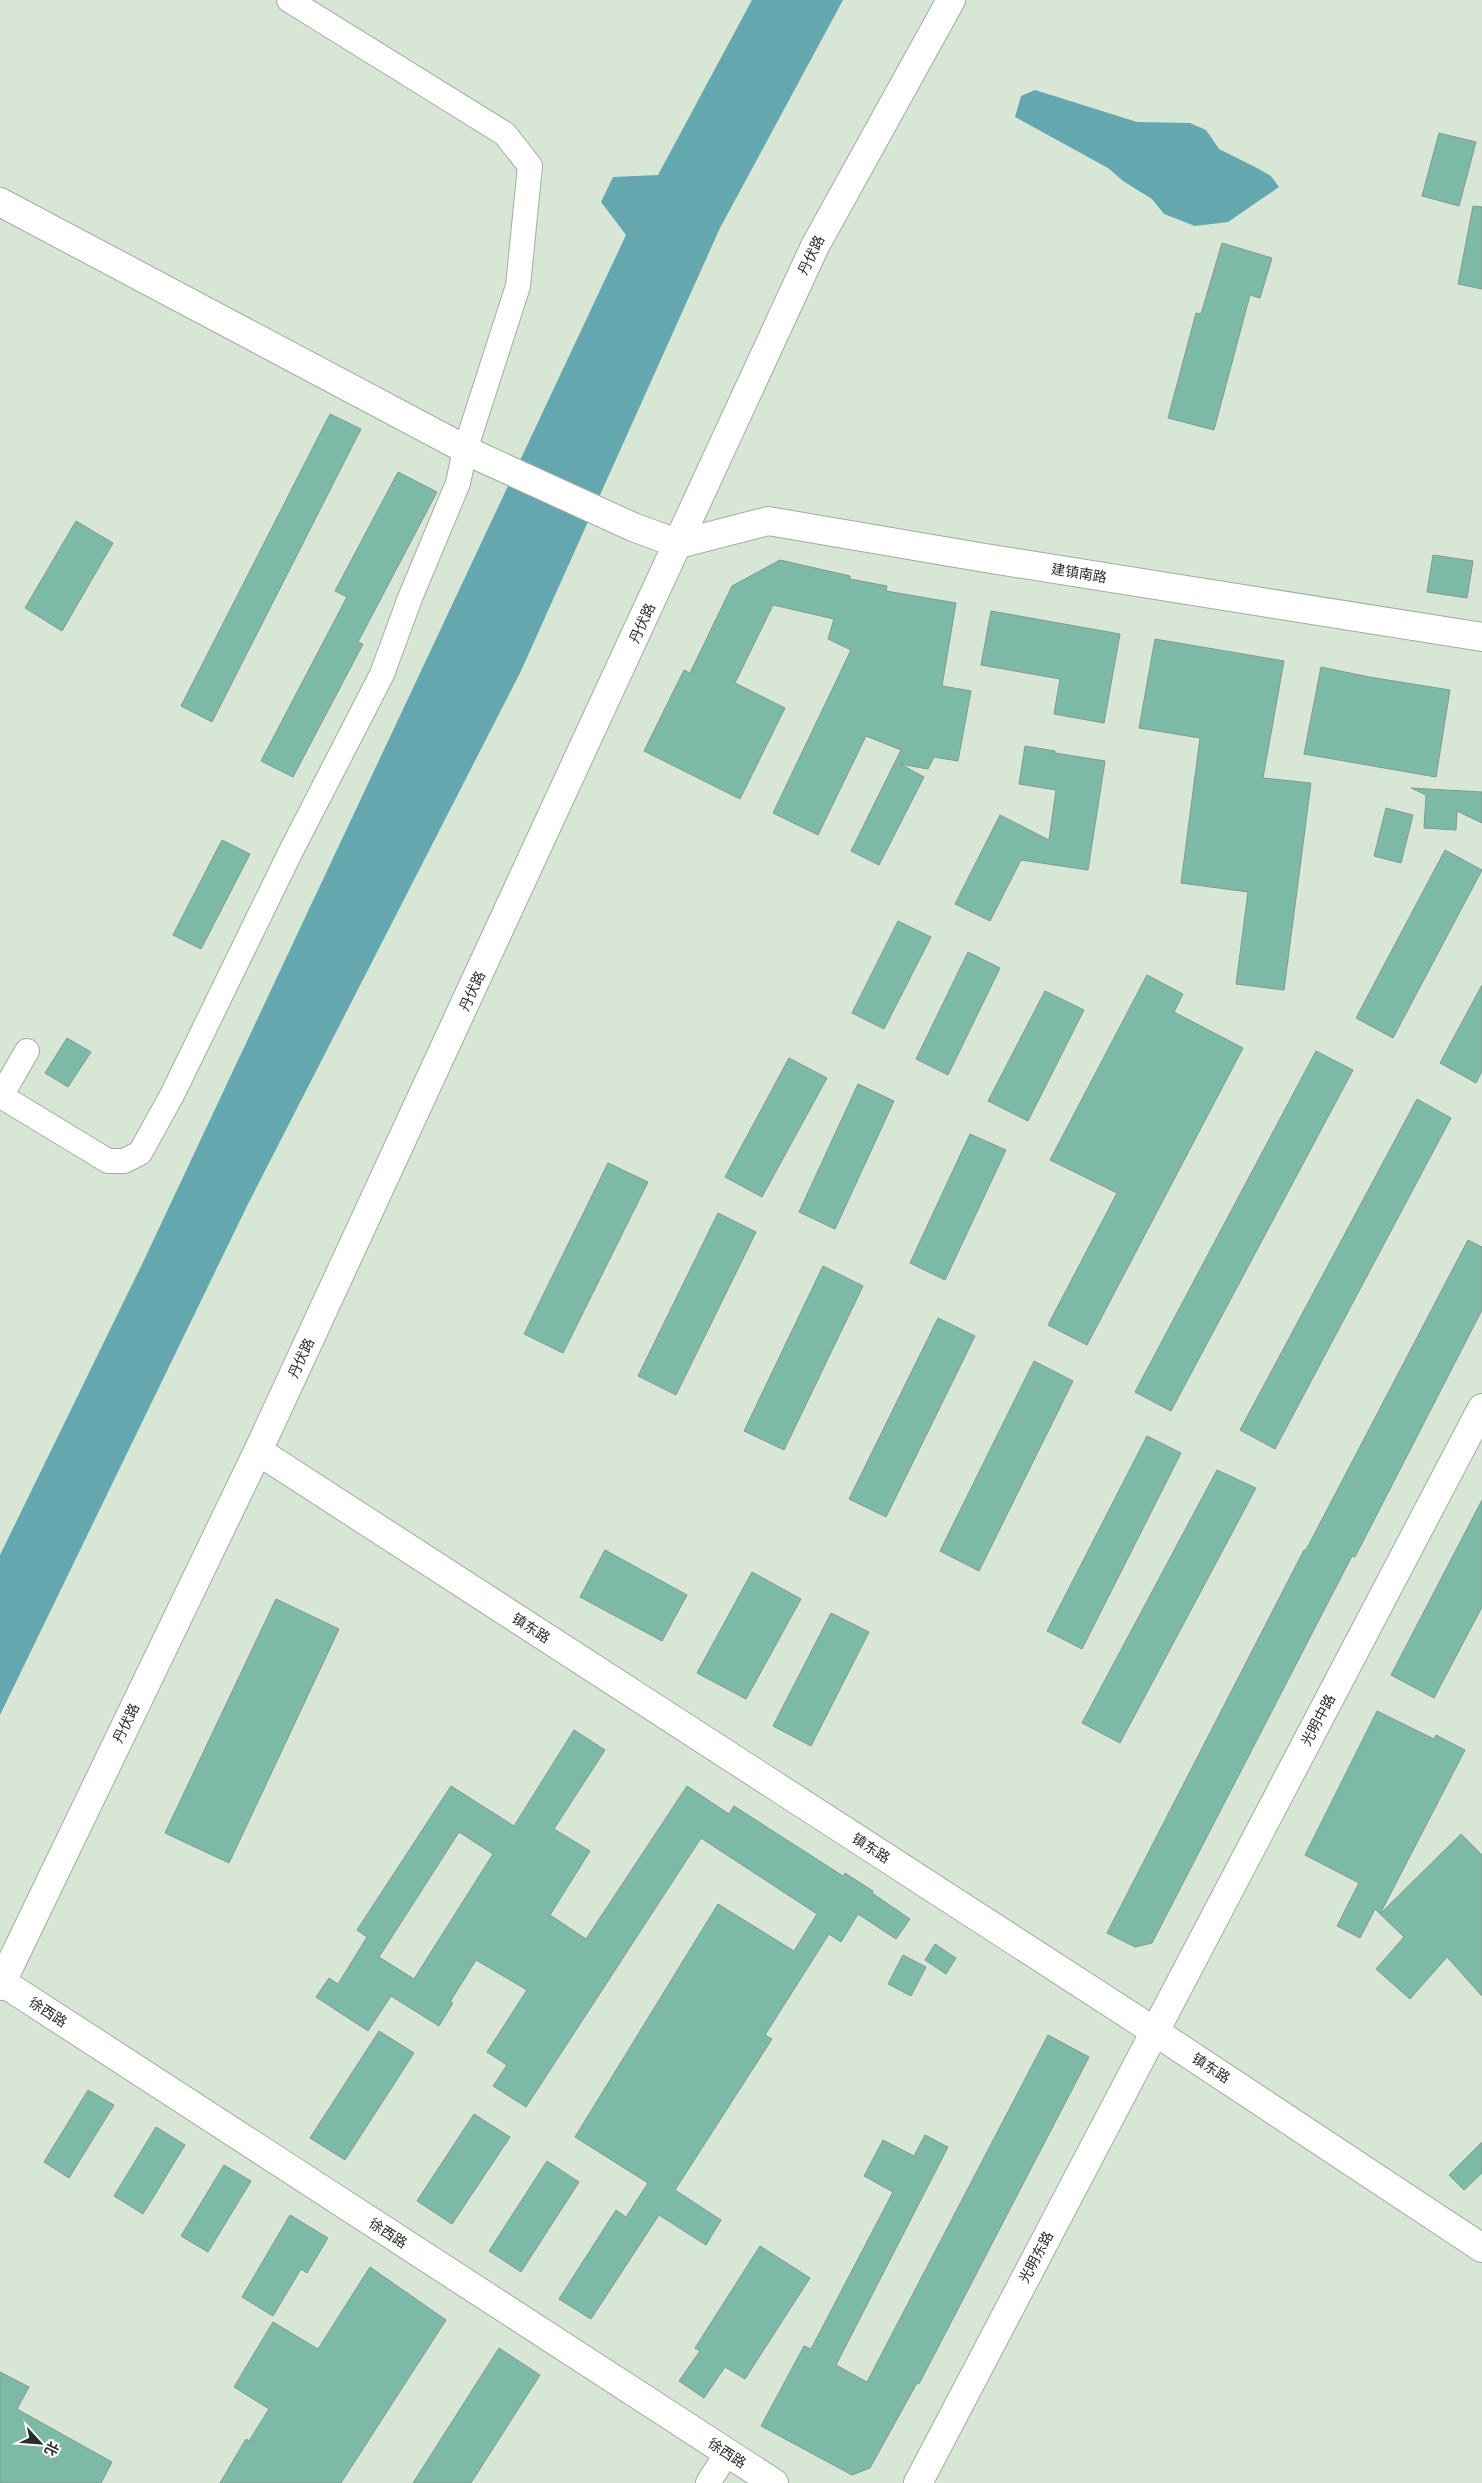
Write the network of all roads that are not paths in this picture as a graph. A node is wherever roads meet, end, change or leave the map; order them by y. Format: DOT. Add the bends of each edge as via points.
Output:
graph roads {
  1 [pos="289,0"];
  2 [pos="951,0"];
  3 [pos="0,202"];
  4 [pos="477,456"];
  5 [pos="679,544"];
  6 [pos="1482,637"];
  7 [pos="27,1051"];
  8 [pos="1482,1408"];
  9 [pos="1475,1438"];
  10 [pos="258,1451"];
  11 [pos="1,1984"];
  12 [pos="1154,2031"];
  13 [pos="1482,2248"];
  14 [pos="727,2453"];
  15 [pos="708,2483"];
  16 [pos="774,2483"];
  17 [pos="918,2483"];
  1 -- 4 [label="street" via="505,134 530,166 518,286"];
  2 -- 5 [label="street, 丹伏路" via="815,246 701,489"];
  3 -- 4 [label="street"];
  4 -- 5 [label="street" via="633,527"];
  4 -- 7 [label="street" via="458,483 382,674 140,1153 124,1161 108,1161 1,1096"];
  5 -- 6 [label="street, 建镇南路" via="768,521"];
  5 -- 10 [label="street, 丹伏路"];
  8 -- 9 [label="street, 光明中路"];
  9 -- 12 [label="street, 光明中路"];
  10 -- 11 [label="street, 丹伏路"];
  10 -- 12 [label="street, 镇东路"];
  11 -- 14 [label="street, 徐西路"];
  12 -- 13 [label="street, 镇东路"];
  12 -- 17 [label="street, 光明东路"];
  14 -- 15 [label="street"];
  14 -- 16 [label="street, 徐西路"];
}
